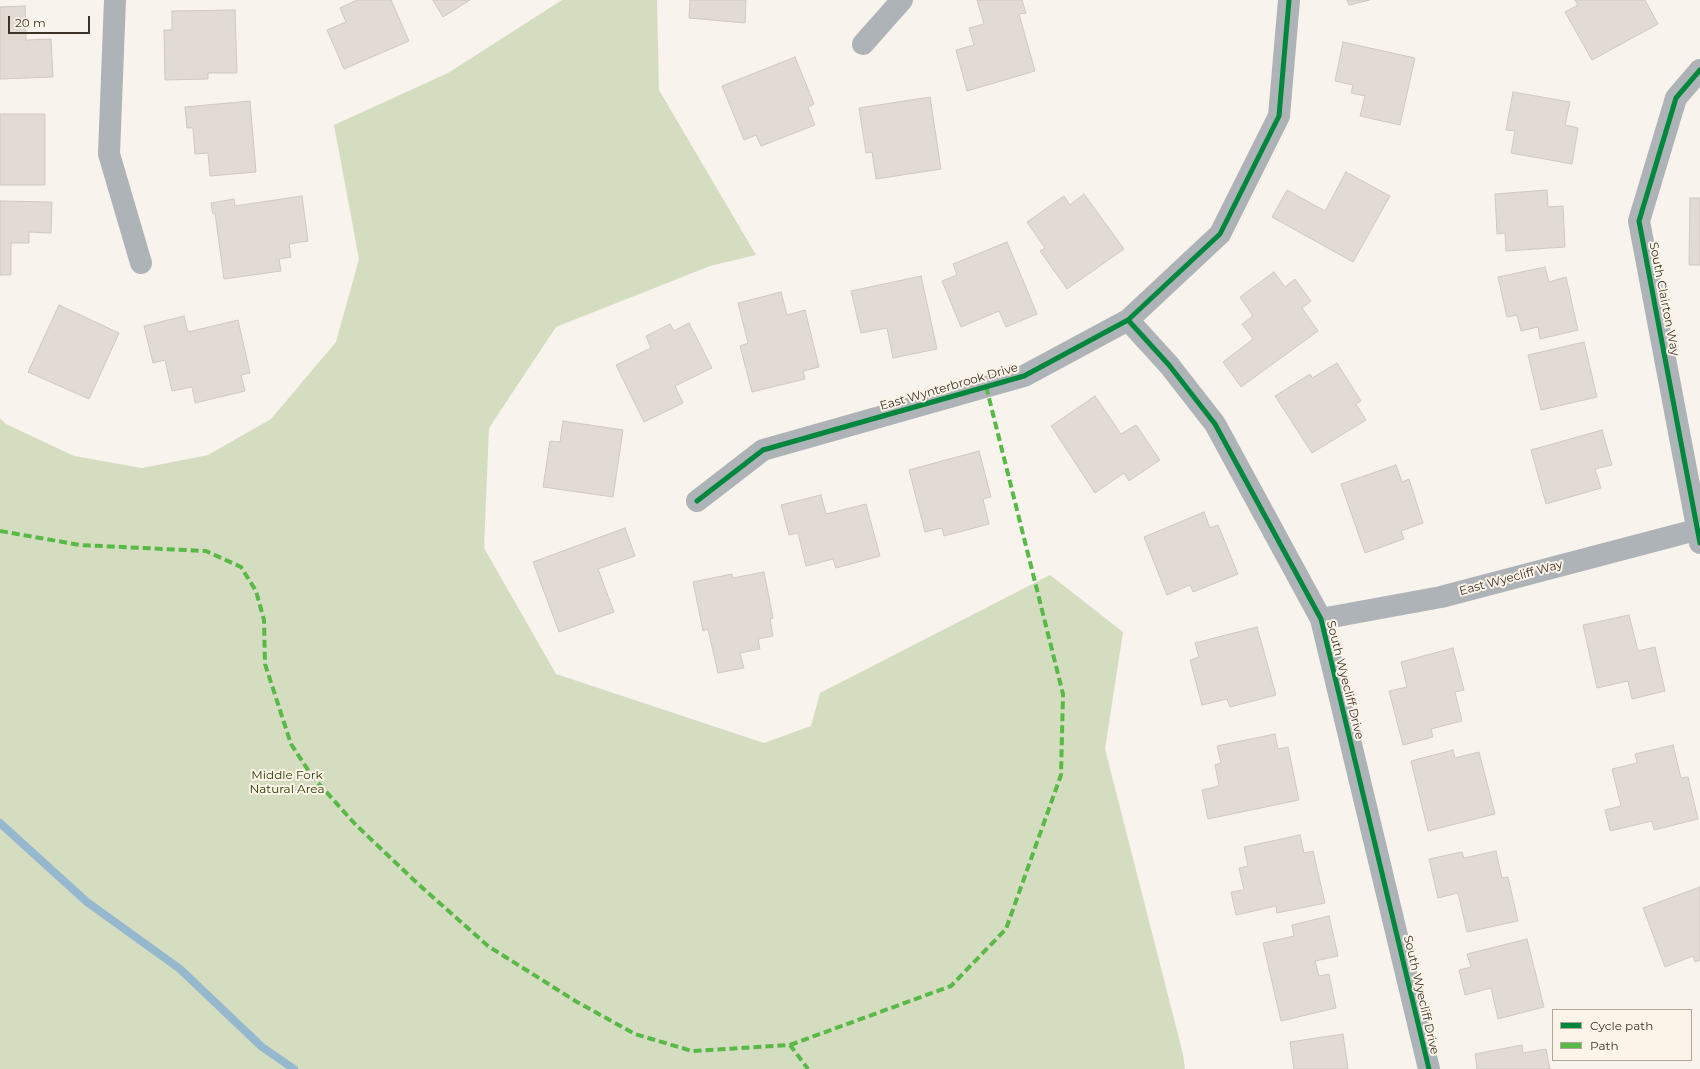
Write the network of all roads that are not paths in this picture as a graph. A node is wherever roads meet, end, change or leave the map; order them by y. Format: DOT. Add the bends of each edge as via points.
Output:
graph roads {
  1 [pos="115,0"];
  2 [pos="902,0"];
  3 [pos="1290,0"];
  4 [pos="863,44"];
  5 [pos="1700,70"];
  6 [pos="141,263"];
  7 [pos="1128,320"];
  8 [pos="697,501"];
  9 [pos="1699,534"];
  10 [pos="1321,619"];
  11 [pos="1429,1069"];
  1 -- 6 [label="street" via="109,154"];
  2 -- 4 [label="street"];
  3 -- 7 [label="street, East Wynterbrook Drive" via="1279,116 1220,234"];
  5 -- 9 [label="street, South Clairton Way" via="1676,98 1639,221"];
  7 -- 8 [label="street, East Wynterbrook Drive" via="1024,376 763,450"];
  7 -- 10 [label="street, South Wyecliff Drive" via="1169,365 1215,424"];
  9 -- 10 [label="street, East Wyecliff Way" via="1441,597"];
  10 -- 11 [label="street, South Wyecliff Drive"];
}
